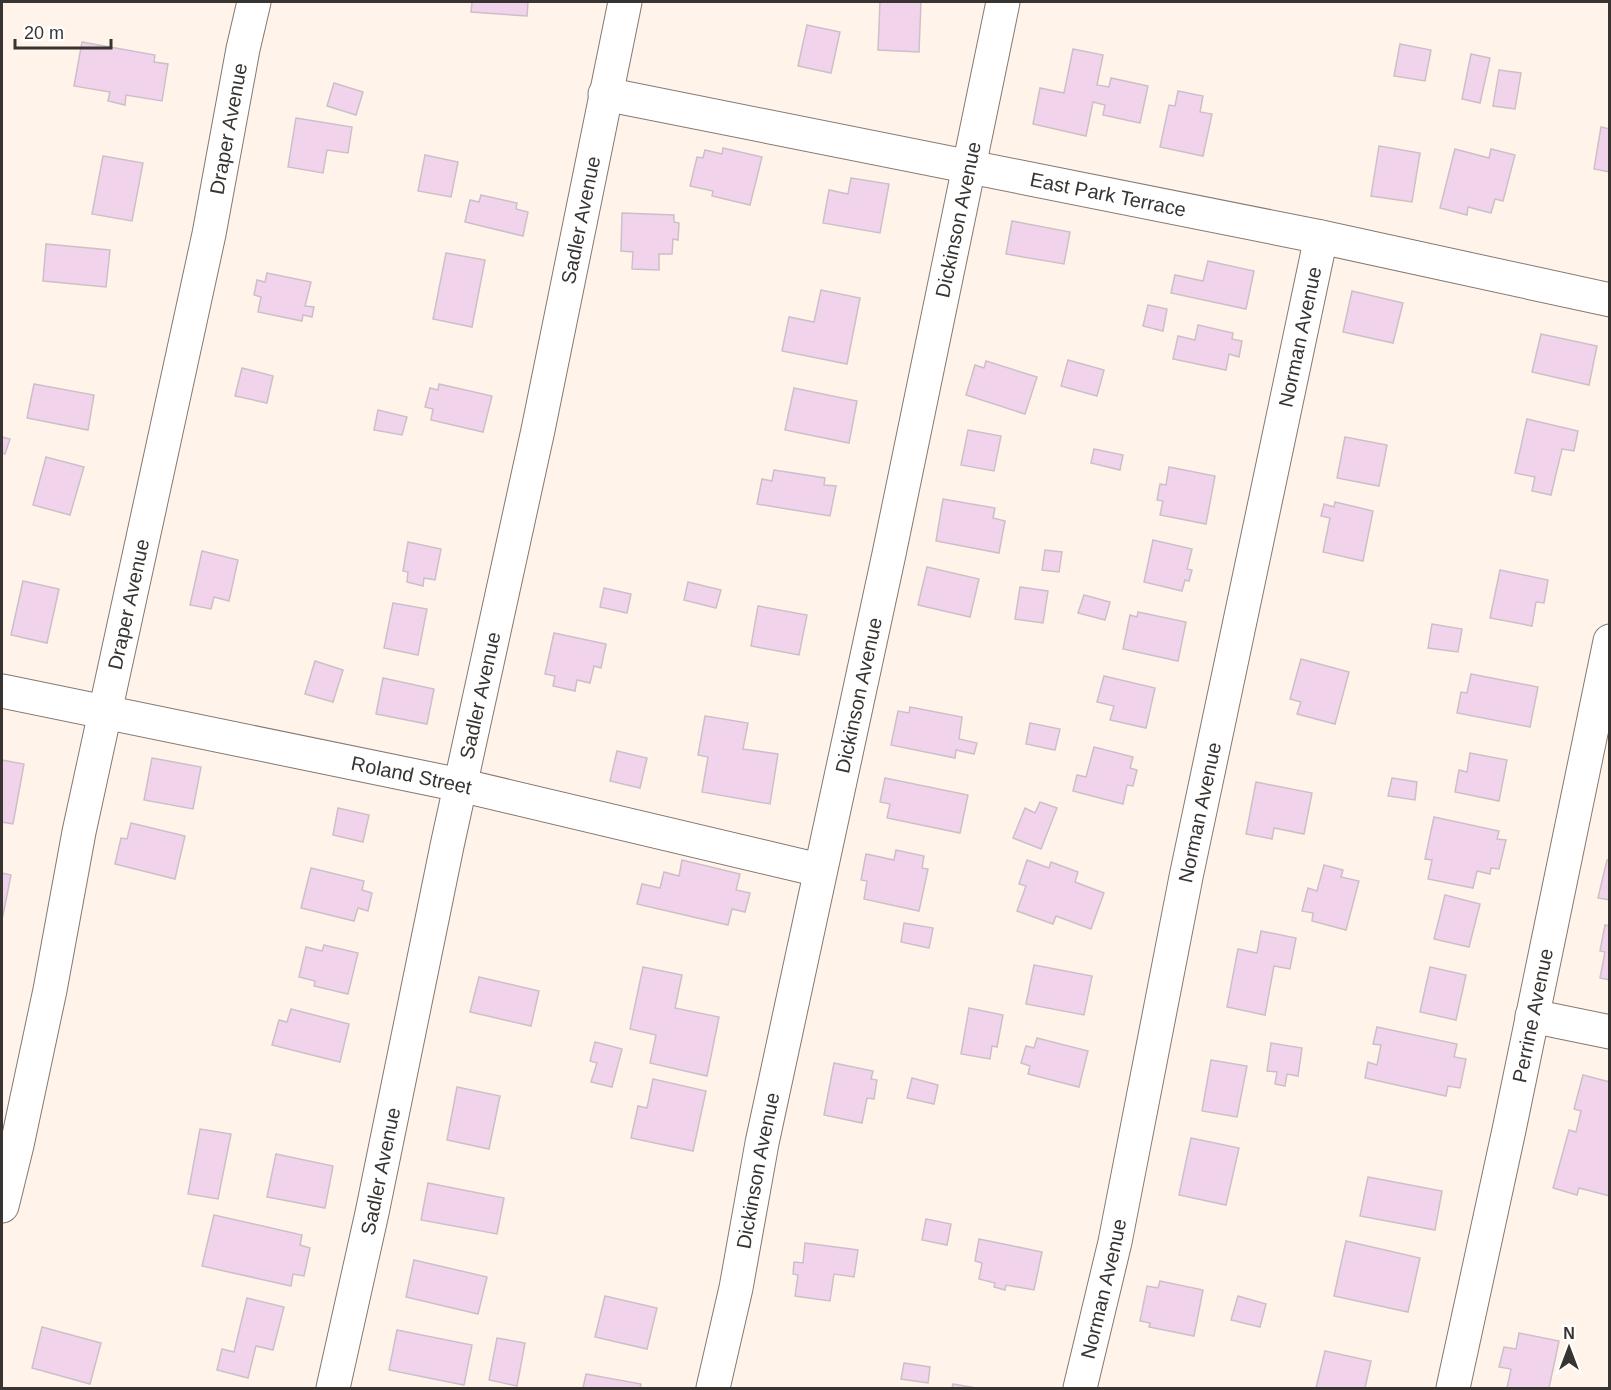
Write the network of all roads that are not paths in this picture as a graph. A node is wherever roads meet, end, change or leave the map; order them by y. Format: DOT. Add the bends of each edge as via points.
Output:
graph roads {
  1 [pos="254,2"];
  2 [pos="625,2"];
  3 [pos="1002,2"];
  4 [pos="605,94"];
  5 [pos="968,168"];
  6 [pos="1321,237"];
  7 [pos="1610,300"];
  8 [pos="1610,640"];
  9 [pos="2,691"];
  10 [pos="105,711"];
  11 [pos="460,785"];
  12 [pos="819,870"];
  13 [pos="1532,1016"];
  14 [pos="1610,1032"];
  15 [pos="2,1206"];
  16 [pos="333,1389"];
  17 [pos="714,1389"];
  18 [pos="1080,1389"];
  19 [pos="1453,1389"];
  1 -- 10 [label="street, Draper Avenue" via="206,245"];
  2 -- 4 [label="street, Sadler Avenue"];
  3 -- 5 [label="street, Dickinson Avenue"];
  4 -- 5 [label="street, East Park Terrace"];
  4 -- 11 [label="street, Sadler Avenue" via="538,430"];
  5 -- 6 [label="street, East Park Terrace"];
  5 -- 12 [label="street, Dickinson Avenue"];
  6 -- 7 [label="street, East Park Terrace"];
  6 -- 18 [label="street, Norman Avenue" via="1186,877 1114,1242"];
  8 -- 13 [label="street, Perrine Avenue"];
  9 -- 10 [label="street, Roland Street"];
  10 -- 11 [label="street, Roland Street"];
  10 -- 15 [label="street, Draper Avenue"];
  11 -- 12 [label="street, Roland Street"];
  11 -- 16 [label="street, Sadler Avenue"];
  12 -- 17 [label="street, Dickinson Avenue"];
  13 -- 14 [label="street"];
  13 -- 19 [label="street, Perrine Avenue"];
}
